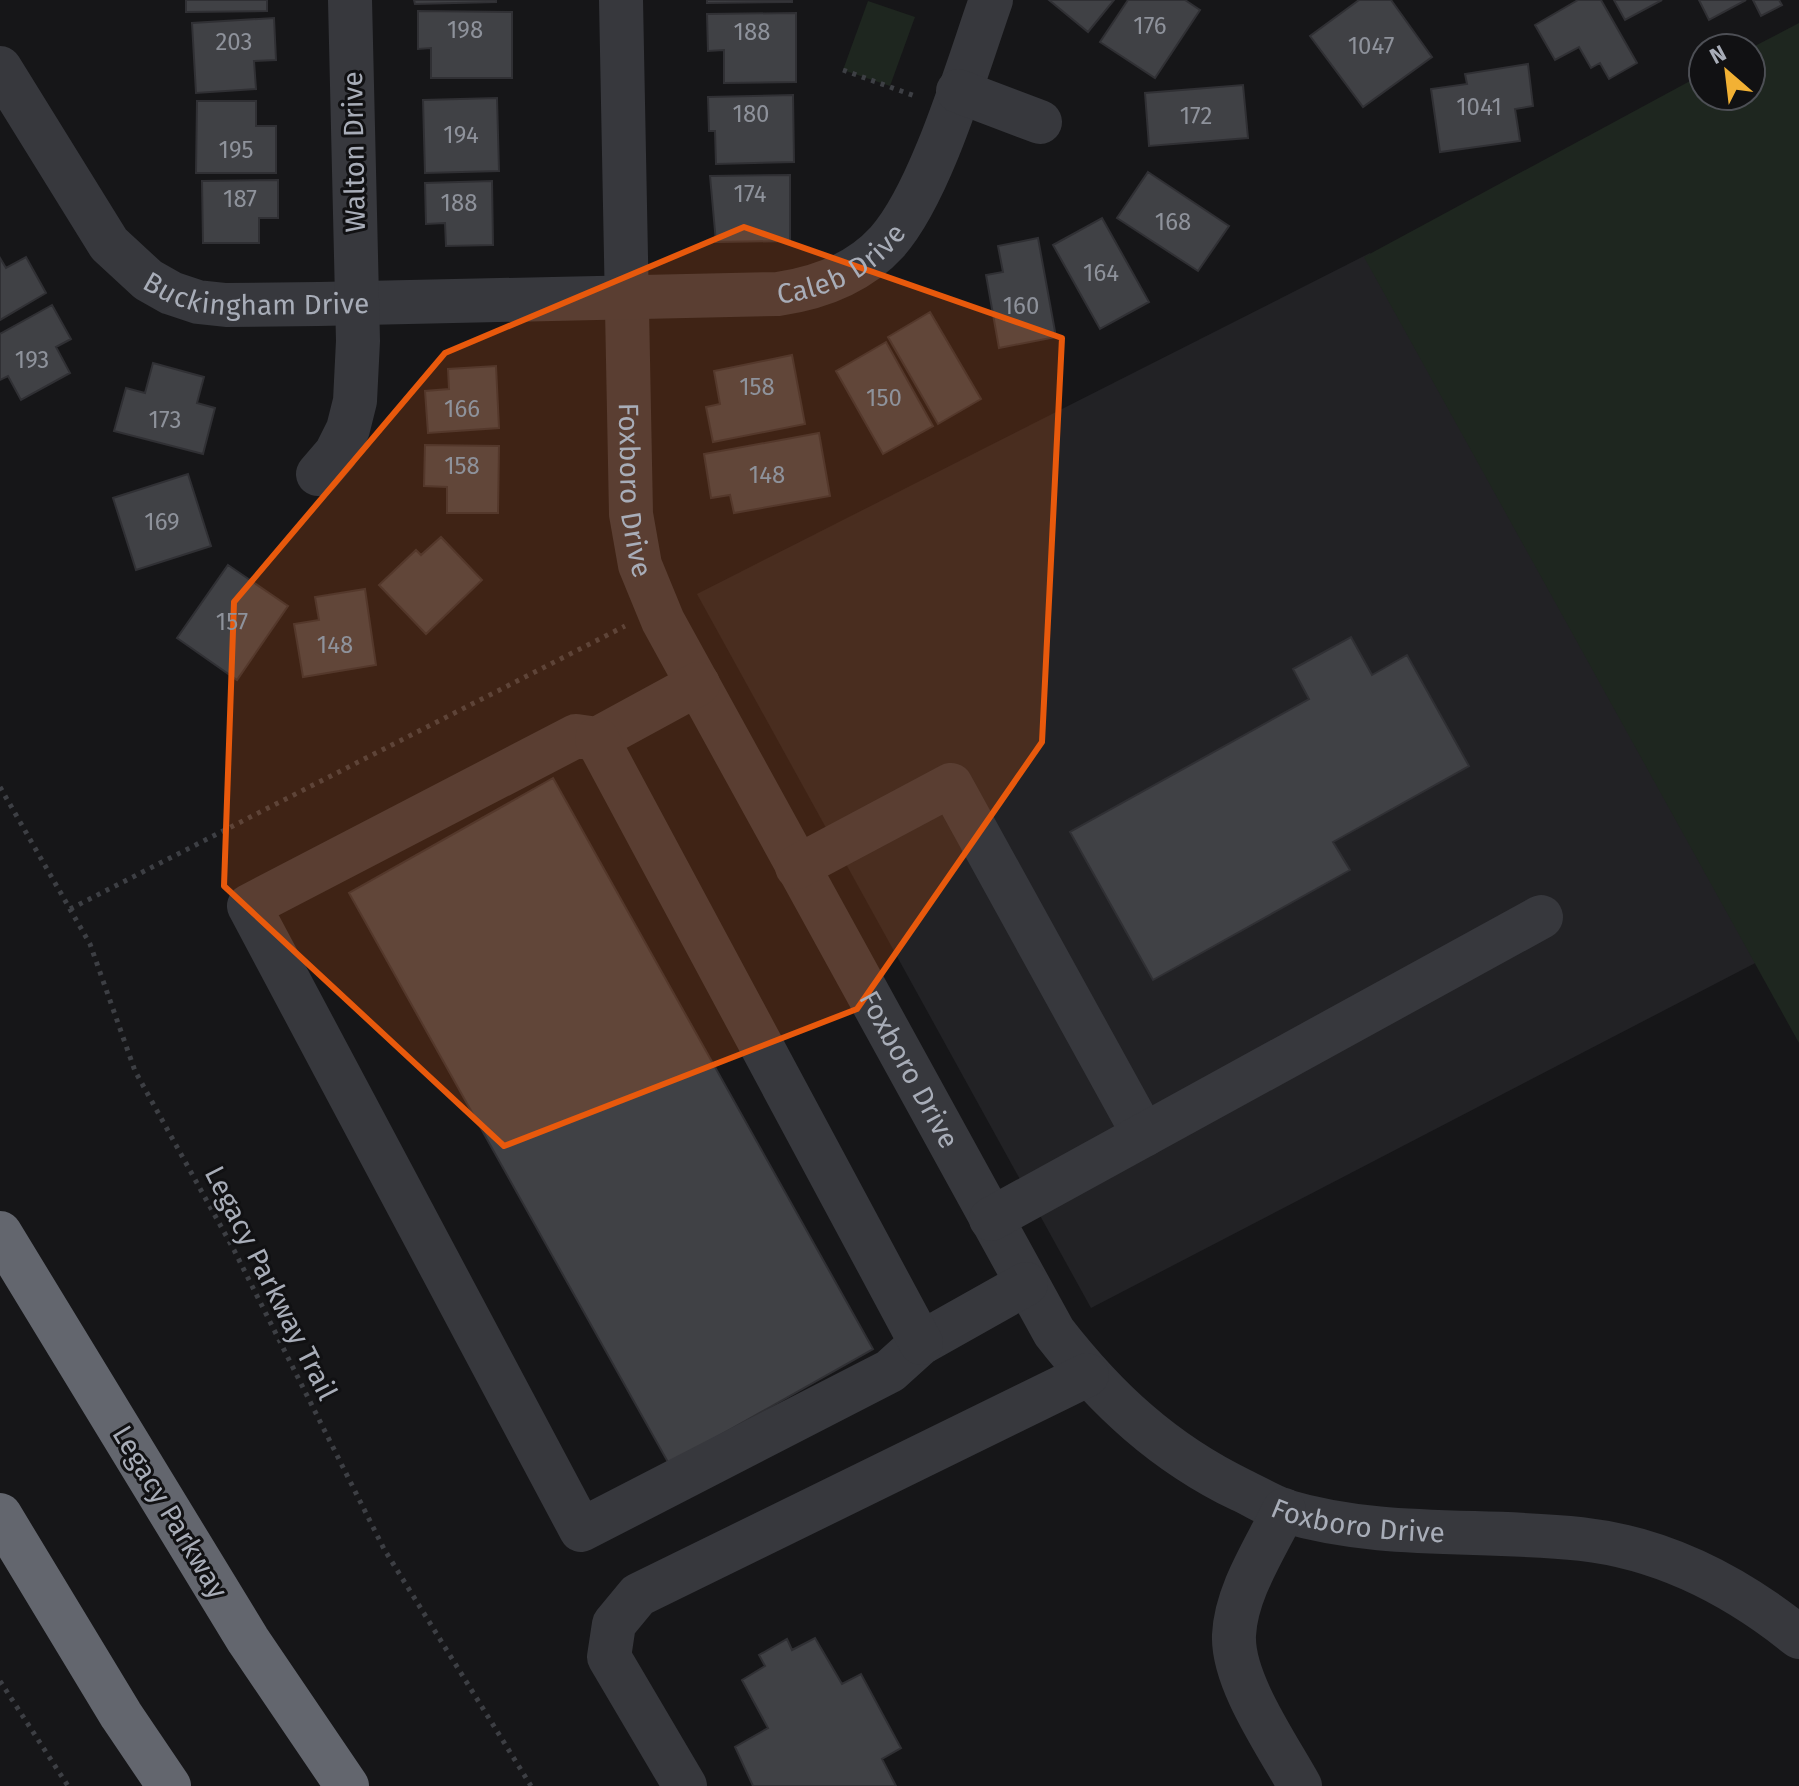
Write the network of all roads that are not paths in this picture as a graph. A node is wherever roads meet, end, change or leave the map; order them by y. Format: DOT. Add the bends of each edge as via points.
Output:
graph roads {
  1 [pos="350,0"];
  2 [pos="621,0"];
  3 [pos="991,0"];
  4 [pos="0,68"];
  5 [pos="958,91"];
  6 [pos="1040,122"];
  7 [pos="628,299"];
  8 [pos="357,303"];
  9 [pos="318,474"];
  10 [pos="698,684"];
  11 [pos="597,739"];
  12 [pos="797,867"];
  13 [pos="1541,917"];
  14 [pos="1144,1135"];
  15 [pos="991,1219"];
  16 [pos="0,1233"];
  17 [pos="1026,1284"];
  18 [pos="921,1343"];
  19 [pos="1087,1375"];
  20 [pos="1284,1510"];
  21 [pos="0,1515"];
  22 [pos="1799,1637"];
  23 [pos="169,1786"];
  24 [pos="347,1786"];
  25 [pos="685,1786"];
  26 [pos="1300,1786"];
  1 -- 8 [label="street, Walton Drive"];
  2 -- 7 [label="street, Foxboro Drive"];
  3 -- 5 [label="street, Caleb Drive"];
  4 -- 8 [label="street, Buckingham Drive" via="94,223 148,280 171,293 226,305"];
  5 -- 6 [label="street"];
  5 -- 7 [label="street, Caleb Drive" via="904,217 887,241 847,273 778,294"];
  7 -- 8 [label="street, Buckingham Drive"];
  7 -- 10 [label="street, Foxboro Drive" via="631,514 640,565"];
  8 -- 9 [label="street, Walton Drive" via="355,401 336,453"];
  10 -- 11 [label="street"];
  10 -- 12 [label="street, Foxboro Drive"];
  11 -- 18 [label="street"];
  11 -- 18 [label="street" via="576,736 249,906 581,1530 890,1371"];
  12 -- 14 [label="street" via="951,785"];
  12 -- 15 [label="street, Foxboro Drive"];
  13 -- 14 [label="street"];
  14 -- 15 [label="street"];
  15 -- 17 [label="street, Foxboro Drive"];
  16 -- 24 [label="highway, Legacy Parkway" via="248,1640"];
  17 -- 18 [label="street"];
  17 -- 19 [label="street, Foxboro Drive"];
  19 -- 20 [label="street, Foxboro Drive" via="1159,1442"];
  19 -- 25 [label="street" via="638,1595 614,1624 609,1657"];
  20 -- 22 [label="street, Foxboro Drive" via="1377,1529 1533,1535 1626,1548 1710,1577"];
  20 -- 26 [label="street" via="1244,1594 1234,1635 1241,1672"];
  21 -- 23 [label="highway"];
}
